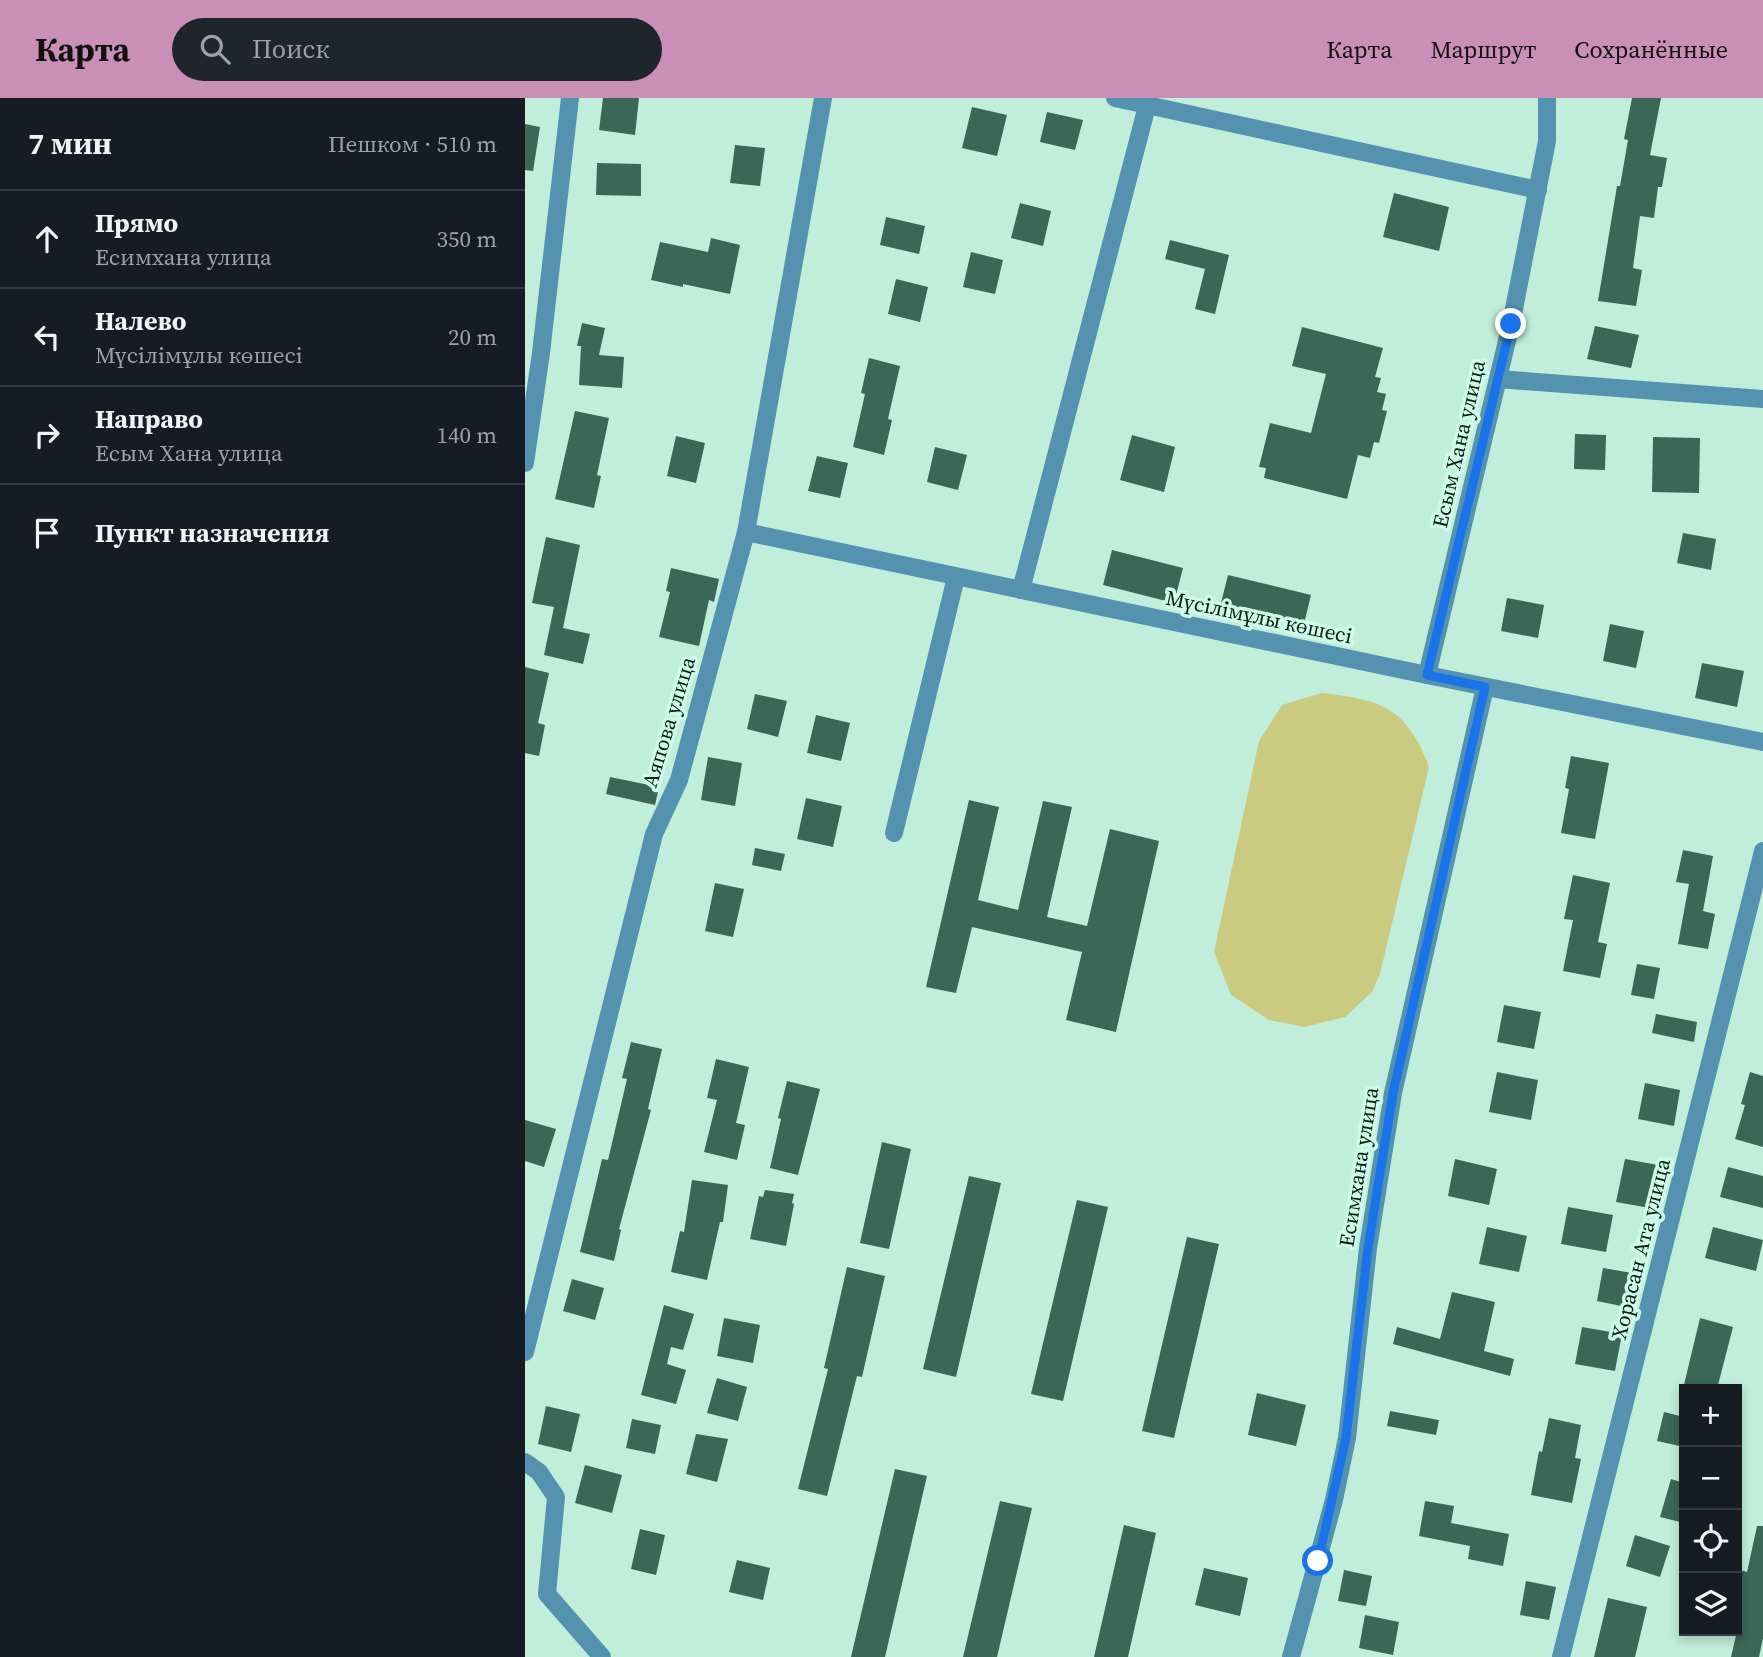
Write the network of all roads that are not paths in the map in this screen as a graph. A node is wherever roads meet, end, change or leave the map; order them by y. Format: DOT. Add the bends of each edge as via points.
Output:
graph roads {
  1 [pos="570,98"];
  2 [pos="823,98"];
  3 [pos="1115,98"];
  4 [pos="1547,98"];
  5 [pos="1147,106"];
  6 [pos="1538,190"];
  7 [pos="533,353"];
  8 [pos="1497,379"];
  9 [pos="1763,398"];
  10 [pos="525,463"];
  11 [pos="746,532"];
  12 [pos="956,577"];
  13 [pos="1021,590"];
  14 [pos="1427,675"];
  15 [pos="1485,687"];
  16 [pos="1763,742"];
  17 [pos="894,833"];
  18 [pos="1763,851"];
  19 [pos="525,1352"];
  20 [pos="525,1462"];
  21 [pos="602,1657"];
  22 [pos="1291,1657"];
  23 [pos="1561,1657"];
  1 -- 7 [label="street"];
  2 -- 11 [label="street, Аяпова улица"];
  3 -- 5 [label="street"];
  4 -- 6 [label="street, Есым Хана улица" via="1547,141"];
  5 -- 6 [label="street"];
  5 -- 13 [label="street"];
  6 -- 8 [label="street, Есым Хана улица"];
  7 -- 10 [label="street"];
  8 -- 9 [label="street"];
  8 -- 14 [label="street, Есым Хана улица"];
  11 -- 12 [label="street, Мүсілімұлы көшесі"];
  11 -- 19 [label="street, Аяпова улица" via="679,780 654,834"];
  12 -- 13 [label="street, Мүсілімұлы көшесі"];
  12 -- 17 [label="street"];
  13 -- 14 [label="street, Мүсілімұлы көшесі"];
  14 -- 15 [label="street, Мүсілімұлы көшесі"];
  15 -- 16 [label="street, Мүсілімұлы көшесі"];
  15 -- 22 [label="street, Есимхана улица" via="1393,1093 1339,1475"];
  18 -- 23 [label="street, Хорасан Ата улица"];
  20 -- 21 [label="street" via="539,1472 556,1497 547,1594"];
}
